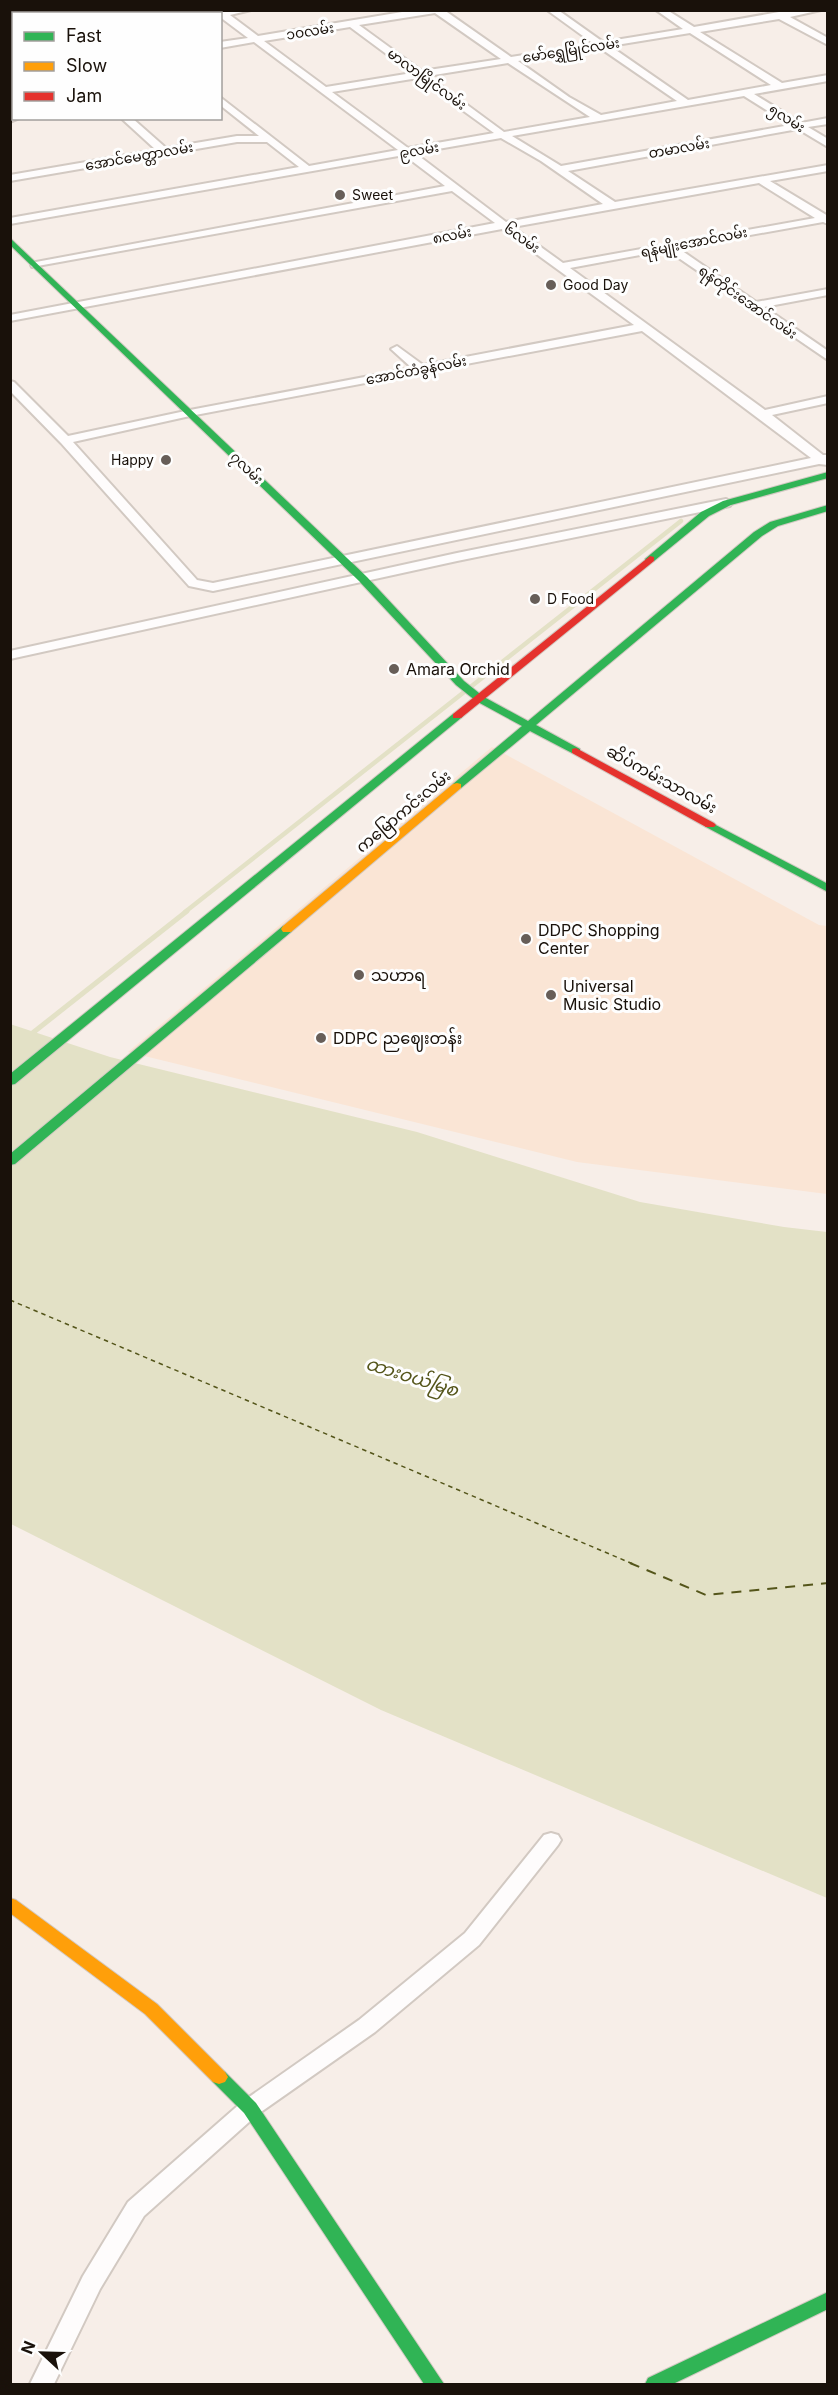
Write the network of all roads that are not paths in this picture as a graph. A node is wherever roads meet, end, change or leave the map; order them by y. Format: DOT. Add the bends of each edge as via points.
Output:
graph roads {
  1 [pos="247,10"];
  2 [pos="436,10"];
  3 [pos="550,10"];
  4 [pos="660,10"];
  5 [pos="772,10"];
  6 [pos="817,10"];
  7 [pos="220,12"];
  8 [pos="222,14"];
  9 [pos="782,16"];
  10 [pos="352,24"];
  11 [pos="692,31"];
  12 [pos="256,39"];
  13 [pos="828,42"];
  14 [pos="222,45"];
  15 [pos="601,45"];
  16 [pos="509,60"];
  17 [pos="421,74"];
  18 [pos="828,78"];
  19 [pos="781,87"];
  20 [pos="325,90"];
  21 [pos="746,93"];
  22 [pos="222,102"];
  23 [pos="686,103"];
  24 [pos="599,118"];
  25 [pos="128,120"];
  26 [pos="828,121"];
  27 [pos="799,126"];
  28 [pos="502,135"];
  29 [pos="267,139"];
  30 [pos="828,144"];
  31 [pos="163,151"];
  32 [pos="408,152"];
  33 [pos="828,168"];
  34 [pos="308,169"];
  35 [pos="559,169"];
  36 [pos="10,178"];
  37 [pos="761,180"];
  38 [pos="455,187"];
  39 [pos="613,206"];
  40 [pos="826,220"];
  41 [pos="10,221"];
  42 [pos="504,225"];
  43 [pos="10,240"];
  44 [pos="670,247"];
  45 [pos="36,265"];
  46 [pos="563,266"];
  47 [pos="828,292"];
  48 [pos="77,304"];
  49 [pos="753,306"];
  50 [pos="10,318"];
  51 [pos="643,327"];
  52 [pos="828,343"];
  53 [pos="813,347"];
  54 [pos="397,349"];
  55 [pos="828,357"];
  56 [pos="420,369"];
  57 [pos="10,384"];
  58 [pos="828,399"];
  59 [pos="190,413"];
  60 [pos="763,414"];
  61 [pos="65,440"];
  62 [pos="825,461"];
  63 [pos="828,475"];
  64 [pos="727,503"];
  65 [pos="828,508"];
  66 [pos="343,560"];
  67 [pos="363,579"];
  68 [pos="10,655"];
  69 [pos="480,699"];
  70 [pos="530,726"];
  71 [pos="828,889"];
  72 [pos="10,1082"];
  73 [pos="10,1161"];
  74 [pos="551,1840"];
  75 [pos="10,1904"];
  76 [pos="250,2108"];
  77 [pos="828,2300"];
  78 [pos="42,2385"];
  79 [pos="435,2385"];
  80 [pos="655,2385"];
  1 -- 7 [label="street"];
  2 -- 10 [label="street, ၁၀လမ်း"];
  2 -- 16 [label="street"];
  3 -- 15 [label="street"];
  4 -- 11 [label="street"];
  5 -- 9 [label="street"];
  6 -- 9 [label="street, မော်ရွှေမြိုင်လမ်း"];
  8 -- 12 [label="street, ၆လမ်း"];
  9 -- 11 [label="street, မော်ရွှေမြိုင်လမ်း"];
  9 -- 13 [label="street"];
  10 -- 12 [label="street, ၁၀လမ်း"];
  10 -- 17 [label="street, မာလာမြိုင်လမ်း"];
  11 -- 15 [label="street, မော်ရွှေမြိုင်လမ်း"];
  11 -- 19 [label="street"];
  12 -- 14 [label="street, ၁၀လမ်း"];
  12 -- 20 [label="street, ၆လမ်း"];
  15 -- 16 [label="street, မော်ရွှေမြိုင်လမ်း"];
  15 -- 23 [label="street"];
  16 -- 17 [label="street, မော်ရွှေမြိုင်လမ်း"];
  16 -- 24 [label="street"];
  17 -- 20 [label="street, မော်ရွှေမြိုင်လမ်း"];
  17 -- 28 [label="street, မာလာမြိုင်လမ်း"];
  18 -- 19 [label="street, ၉လမ်း"];
  19 -- 21 [label="street, ၉လမ်း"];
  20 -- 32 [label="street, ၆လမ်း"];
  21 -- 23 [label="street, ၉လမ်း"];
  21 -- 27 [label="street, ၅လမ်း"];
  22 -- 29 [label="street"];
  23 -- 24 [label="street, ၉လမ်း"];
  24 -- 28 [label="street, ၉လမ်း"];
  25 -- 31 [label="street"];
  26 -- 27 [label="street, တမာလမ်း"];
  27 -- 30 [label="street, ၅လမ်း"];
  27 -- 35 [label="street, တမာလမ်း"];
  28 -- 32 [label="street, ၉လမ်း"];
  28 -- 35 [label="street, မာလာမြိုင်လမ်း" via="528,146"];
  29 -- 31 [label="street, အောင်မေတ္တာလမ်း" via="237,139"];
  29 -- 34 [label="street"];
  31 -- 36 [label="street, အောင်မေတ္တာလမ်း"];
  32 -- 34 [label="street, ၉လမ်း"];
  32 -- 38 [label="street, ၆လမ်း"];
  33 -- 37 [label="street, ၈လမ်း"];
  34 -- 41 [label="street, ၉လမ်း"];
  35 -- 39 [label="street, မာလာမြိုင်လမ်း"];
  37 -- 39 [label="street, ၈လမ်း"];
  37 -- 40 [label="street"];
  38 -- 42 [label="street, ၆လမ်း"];
  38 -- 45 [label="street"];
  39 -- 42 [label="street, ၈လမ်း"];
  40 -- 44 [label="street, ရန်မျိုးအောင်လမ်း"];
  42 -- 46 [label="street, ၆လမ်း"];
  42 -- 48 [label="street, ၈လမ်း"];
  43 -- 45 [label="main road, ၇လမ်း"];
  44 -- 46 [label="street, ရန်မျိုးအောင်လမ်း"];
  44 -- 49 [label="street, ရန်တိုင်းအောင်လမ်း"];
  45 -- 48 [label="main road, ၇လမ်း"];
  46 -- 51 [label="street, ၆လမ်း"];
  47 -- 49 [label="street"];
  48 -- 50 [label="street, ၈လမ်း"];
  48 -- 59 [label="main road, ၇လမ်း"];
  49 -- 53 [label="street, ရန်တိုင်းအောင်လမ်း"];
  51 -- 56 [label="street, အောင်တံခွန်လမ်း"];
  51 -- 60 [label="street, ၆လမ်း"];
  52 -- 53 [label="street"];
  53 -- 55 [label="street, ရန်တိုင်းအောင်လမ်း"];
  54 -- 56 [label="street"];
  56 -- 59 [label="street, အောင်တံခွန်လမ်း"];
  57 -- 61 [label="street"];
  58 -- 60 [label="street"];
  59 -- 61 [label="street, အောင်တံခွန်လမ်း"];
  59 -- 66 [label="main road, ၇လမ်း"];
  60 -- 62 [label="street, ၆လမ်း"];
  61 -- 66 [label="street" via="193,583 213,587"];
  62 -- 66 [label="street"];
  63 -- 64 [label="main road"];
  64 -- 67 [label="street" via="490,548"];
  64 -- 69 [label="main road" via="705,514"];
  65 -- 70 [label="main road, ကမြောကင်းလမ်း" via="774,524 758,534"];
  66 -- 67 [label="main road, ၇လမ်း"];
  67 -- 68 [label="street"];
  67 -- 69 [label="main road, ၇လမ်း" via="460,683"];
  69 -- 70 [label="main road, ဆိပ်ကမ်းသာလမ်း"];
  69 -- 72 [label="main road"];
  70 -- 71 [label="main road, ဆိပ်ကမ်းသာလမ်း"];
  70 -- 73 [label="main road, ကမြောကင်းလမ်း"];
  74 -- 76 [label="street" via="472,1939 367,2026"];
  75 -- 76 [label="main road" via="151,2010"];
  76 -- 78 [label="street" via="136,2209 91,2283"];
  76 -- 79 [label="main road"];
  77 -- 80 [label="main road"];
}
